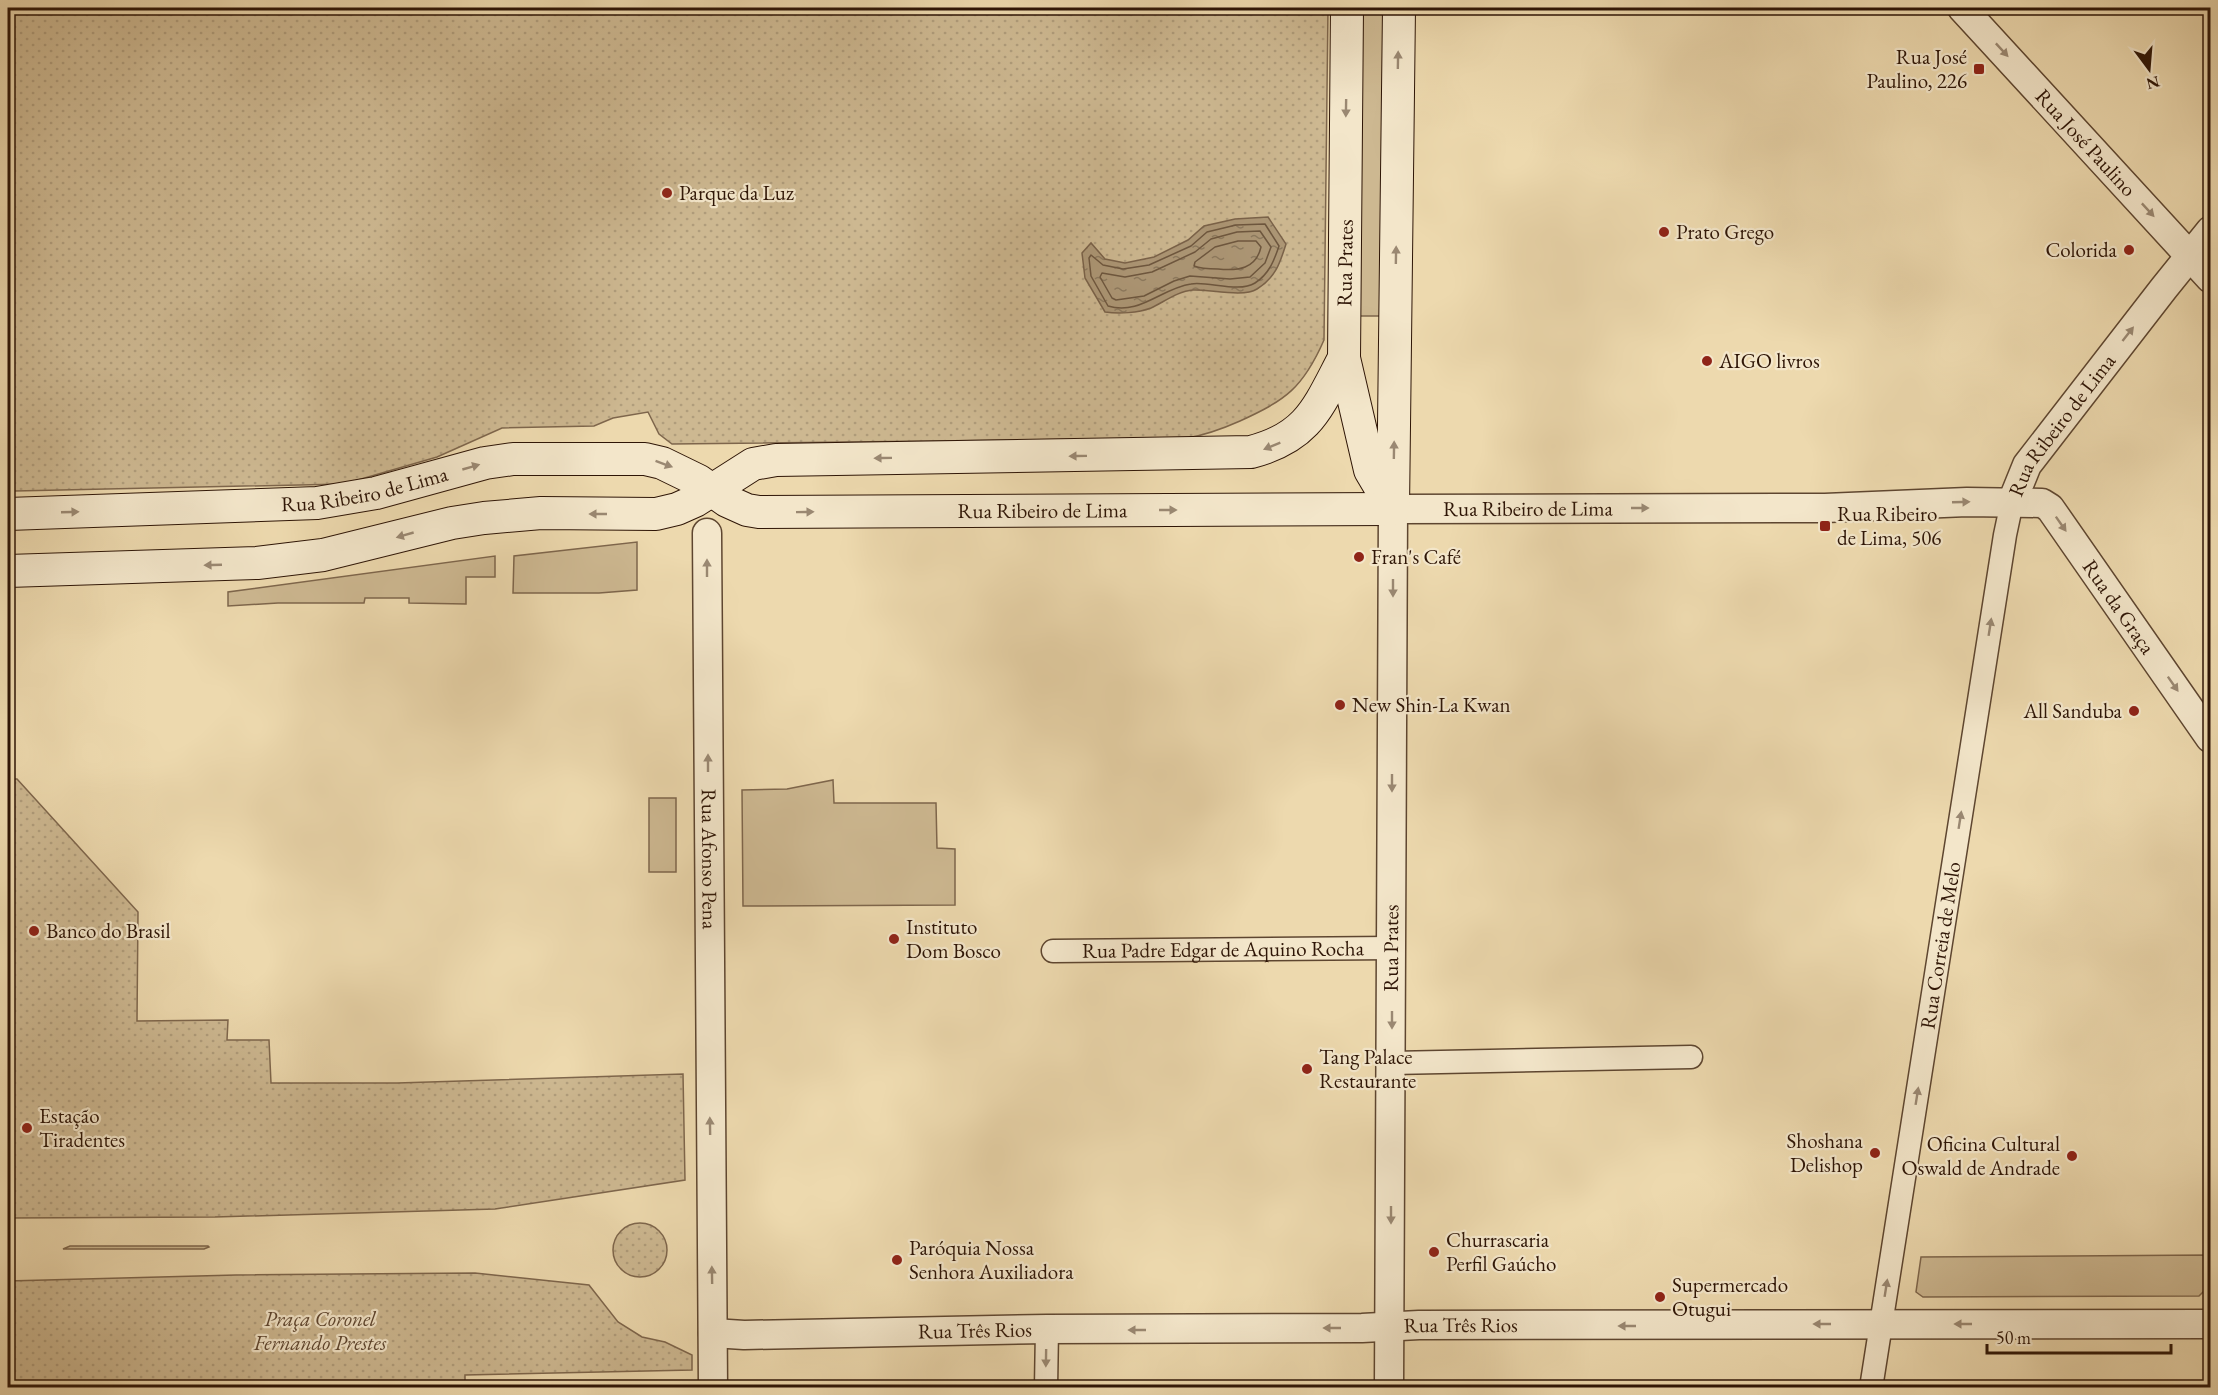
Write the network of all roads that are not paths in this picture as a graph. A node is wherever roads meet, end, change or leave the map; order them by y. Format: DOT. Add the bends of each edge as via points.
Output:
graph roads {
  1 [pos="1347,8"];
  2 [pos="1399,8"];
  3 [pos="1962,8"];
  4 [pos="2211,231"];
  5 [pos="2190,256"];
  6 [pos="2211,278"];
  7 [pos="1344,358"];
  8 [pos="712,490"];
  9 [pos="2012,502"];
  10 [pos="1393,509"];
  11 [pos="747,510"];
  12 [pos="8,514"];
  13 [pos="656,514"];
  14 [pos="707,533"];
  15 [pos="8,571"];
  16 [pos="2211,738"];
  17 [pos="1392,948"];
  18 [pos="1053,951"];
  19 [pos="1691,1057"];
  20 [pos="1392,1063"];
  21 [pos="1880,1324"];
  22 [pos="2211,1324"];
  23 [pos="1390,1327"];
  24 [pos="1047,1329"];
  25 [pos="713,1333"];
  26 [pos="713,1388"];
  27 [pos="1046,1388"];
  28 [pos="1389,1388"];
  29 [pos="1871,1388"];
  1 -- 7 [label="main road, Rua Prates, one-way"];
  10 -- 2 [label="main road, Rua Prates, one-way"];
  3 -- 5 [label="street, Rua José Paulino, one-way"];
  4 -- 5 [label="street, Rua Ribeiro de Lima"];
  5 -- 6 [label="street, Rua José Paulino"];
  9 -- 5 [label="street, Rua Ribeiro de Lima, one-way" via="2027,465"];
  7 -- 8 [label="main road, one-way" via="1304,426 1280,443 1251,452 776,460 753,464"];
  7 -- 10 [label="main road, Rua Prates" via="1370,470"];
  8 -- 11 [label="main road, Rua Ribeiro de Lima"];
  12 -- 8 [label="main road, Rua Ribeiro de Lima, one-way" via="317,503 376,493 513,459 645,459 662,463"];
  8 -- 13 [label="main road" via="677,509"];
  10 -- 9 [label="street, Rua Ribeiro de Lima, one-way" via="1825,508"];
  9 -- 16 [label="street, Rua da Graça, one-way" via="2042,503 2050,508"];
  21 -- 9 [label="street, Rua Correia de Melo, one-way"];
  11 -- 10 [label="main road, Rua Ribeiro de Lima, one-way" via="774,513"];
  10 -- 17 [label="street, Rua Prates, one-way"];
  11 -- 14 [label="street"];
  13 -- 14 [label="street"];
  13 -- 15 [label="main road, one-way" via="542,513 484,518 323,555 257,563"];
  25 -- 14 [label="street, Rua Afonso Pena, one-way"];
  17 -- 18 [label="street, Rua Padre Edgar de Aquino Rocha"];
  17 -- 20 [label="street, Rua Prates, one-way"];
  19 -- 20 [label="street"];
  20 -- 23 [label="street, Rua Prates, one-way"];
  22 -- 21 [label="street, Rua Três Rios, one-way"];
  21 -- 23 [label="street, Rua Três Rios, one-way"];
  21 -- 29 [label="street, Rua Correia de Melo"];
  23 -- 24 [label="street, Rua Três Rios, one-way"];
  23 -- 28 [label="street, Rua Prates"];
  24 -- 25 [label="street, Rua Três Rios"];
  24 -- 27 [label="street, one-way"];
  25 -- 26 [label="street"];
}
